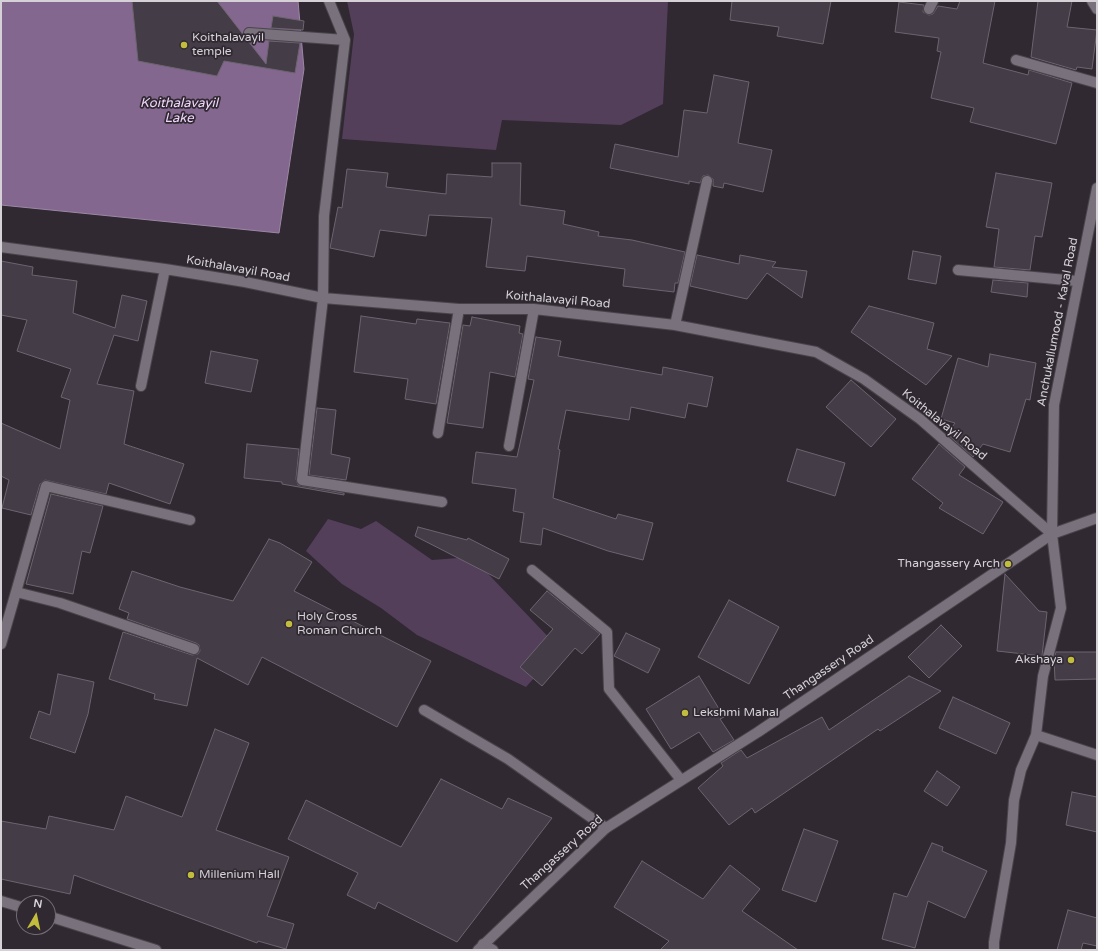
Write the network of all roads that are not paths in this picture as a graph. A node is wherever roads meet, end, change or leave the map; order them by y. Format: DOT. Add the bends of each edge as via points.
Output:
graph roads {
  1 [pos="329,1"];
  2 [pos="1092,1"];
  3 [pos="1097,9"];
  4 [pos="249,33"];
  5 [pos="345,40"];
  6 [pos="1016,60"];
  7 [pos="1097,83"];
  8 [pos="707,181"];
  9 [pos="1097,188"];
  10 [pos="1,247"];
  11 [pos="165,269"];
  12 [pos="958,270"];
  13 [pos="1077,281"];
  14 [pos="323,298"];
  15 [pos="459,309"];
  16 [pos="534,309"];
  17 [pos="675,325"];
  18 [pos="140,386"];
  19 [pos="438,433"];
  20 [pos="509,446"];
  21 [pos="442,502"];
  22 [pos="1097,518"];
  23 [pos="190,520"];
  24 [pos="1052,534"];
  25 [pos="532,570"];
  26 [pos="16,592"];
  27 [pos="1,644"];
  28 [pos="194,648"];
  29 [pos="424,710"];
  30 [pos="1036,735"];
  31 [pos="1097,755"];
  32 [pos="681,780"];
  33 [pos="606,828"];
  34 [pos="1,900"];
  35 [pos="16,905"];
  36 [pos="56,919"];
  37 [pos="480,947"];
  38 [pos="156,950"];
  39 [pos="493,950"];
  40 [pos="994,950"];
  1 -- 5 [label="street"];
  2 -- 3 [label="street"];
  4 -- 5 [label="street"];
  5 -- 14 [label="street" via="324,216"];
  6 -- 7 [label="street"];
  8 -- 17 [label="street"];
  9 -- 13 [label="street, Anchukallumood - Kaval Road"];
  10 -- 11 [label="street, Koithalavayil Road"];
  11 -- 14 [label="street, Koithalavayil Road"];
  11 -- 18 [label="street"];
  12 -- 13 [label="street"];
  13 -- 24 [label="street, Anchukallumood - Kaval Road" via="1054,405"];
  14 -- 15 [label="street, Koithalavayil Road"];
  14 -- 21 [label="street" via="302,480"];
  15 -- 16 [label="street, Koithalavayil Road"];
  15 -- 19 [label="street"];
  16 -- 17 [label="street, Koithalavayil Road"];
  16 -- 20 [label="street"];
  17 -- 24 [label="street, Koithalavayil Road" via="816,352 864,379 920,419"];
  22 -- 24 [label="street, Thangassery Road"];
  23 -- 26 [label="street" via="46,486"];
  24 -- 30 [label="street, Anchukallumood - Kaval Road" via="1061,608 1043,676"];
  24 -- 32 [label="street, Thangassery Road" via="758,732"];
  25 -- 32 [label="street" via="607,632 610,689"];
  26 -- 27 [label="street"];
  26 -- 28 [label="street" via="60,603"];
  29 -- 33 [label="street" via="508,759"];
  30 -- 31 [label="street"];
  30 -- 40 [label="street, Anchukallumood - Kaval Road" via="1021,770 1014,800 1011,844"];
  32 -- 33 [label="street, Thangassery Road"];
  33 -- 37 [label="street, Thangassery Road"];
  34 -- 35 [label="street"];
  36 -- 38 [label="street"];
  37 -- 39 [label="street"];
}
